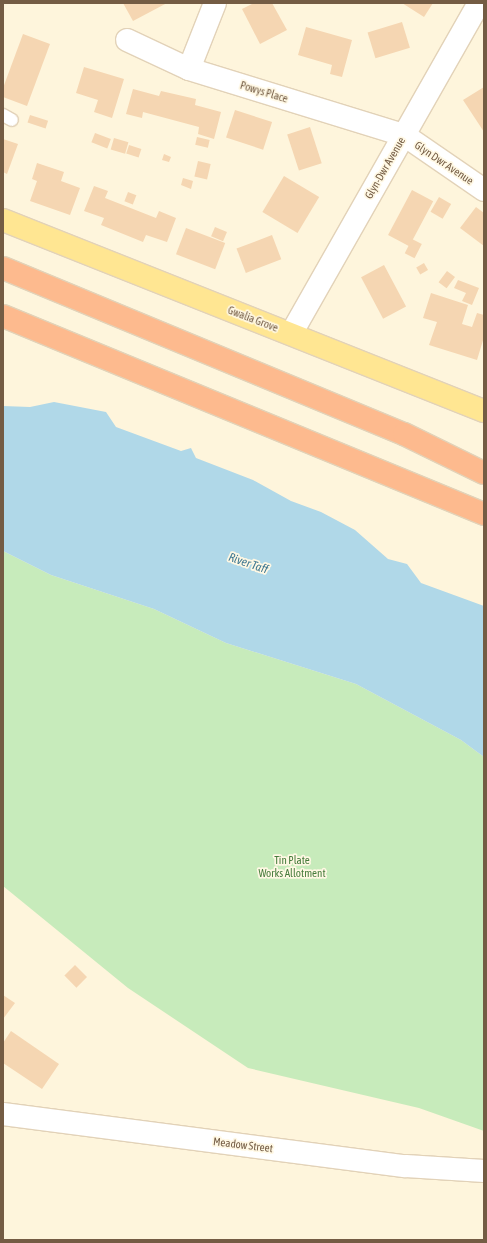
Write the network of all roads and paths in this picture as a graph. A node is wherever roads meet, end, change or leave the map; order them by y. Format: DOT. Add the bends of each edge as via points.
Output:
graph roads {
  1 [pos="215,3"];
  2 [pos="479,3"];
  3 [pos="127,40"];
  4 [pos="189,69"];
  5 [pos="404,135"];
  6 [pos="484,190"];
  7 [pos="12,224"];
  8 [pos="3,268"];
  9 [pos="3,316"];
  10 [pos="291,334"];
  11 [pos="484,411"];
  12 [pos="484,473"];
  13 [pos="484,514"];
  14 [pos="3,1114"];
  15 [pos="484,1171"];
  1 -- 4 [label="street"];
  2 -- 5 [label="street, Glyn-Dwr Avenue"];
  3 -- 4 [label="street, Powys Place"];
  4 -- 5 [label="street, Powys Place"];
  5 -- 6 [label="street, Glyn Dwr Avenue"];
  5 -- 10 [label="street, Glyn-Dwr Avenue"];
  7 -- 10 [label="main road, Gwalia Grove"];
  8 -- 12 [label="highway" via="404,434"];
  9 -- 13 [label="highway"];
  10 -- 11 [label="main road, Gwalia Grove"];
  14 -- 15 [label="street, Meadow Street" via="406,1166"];
}
